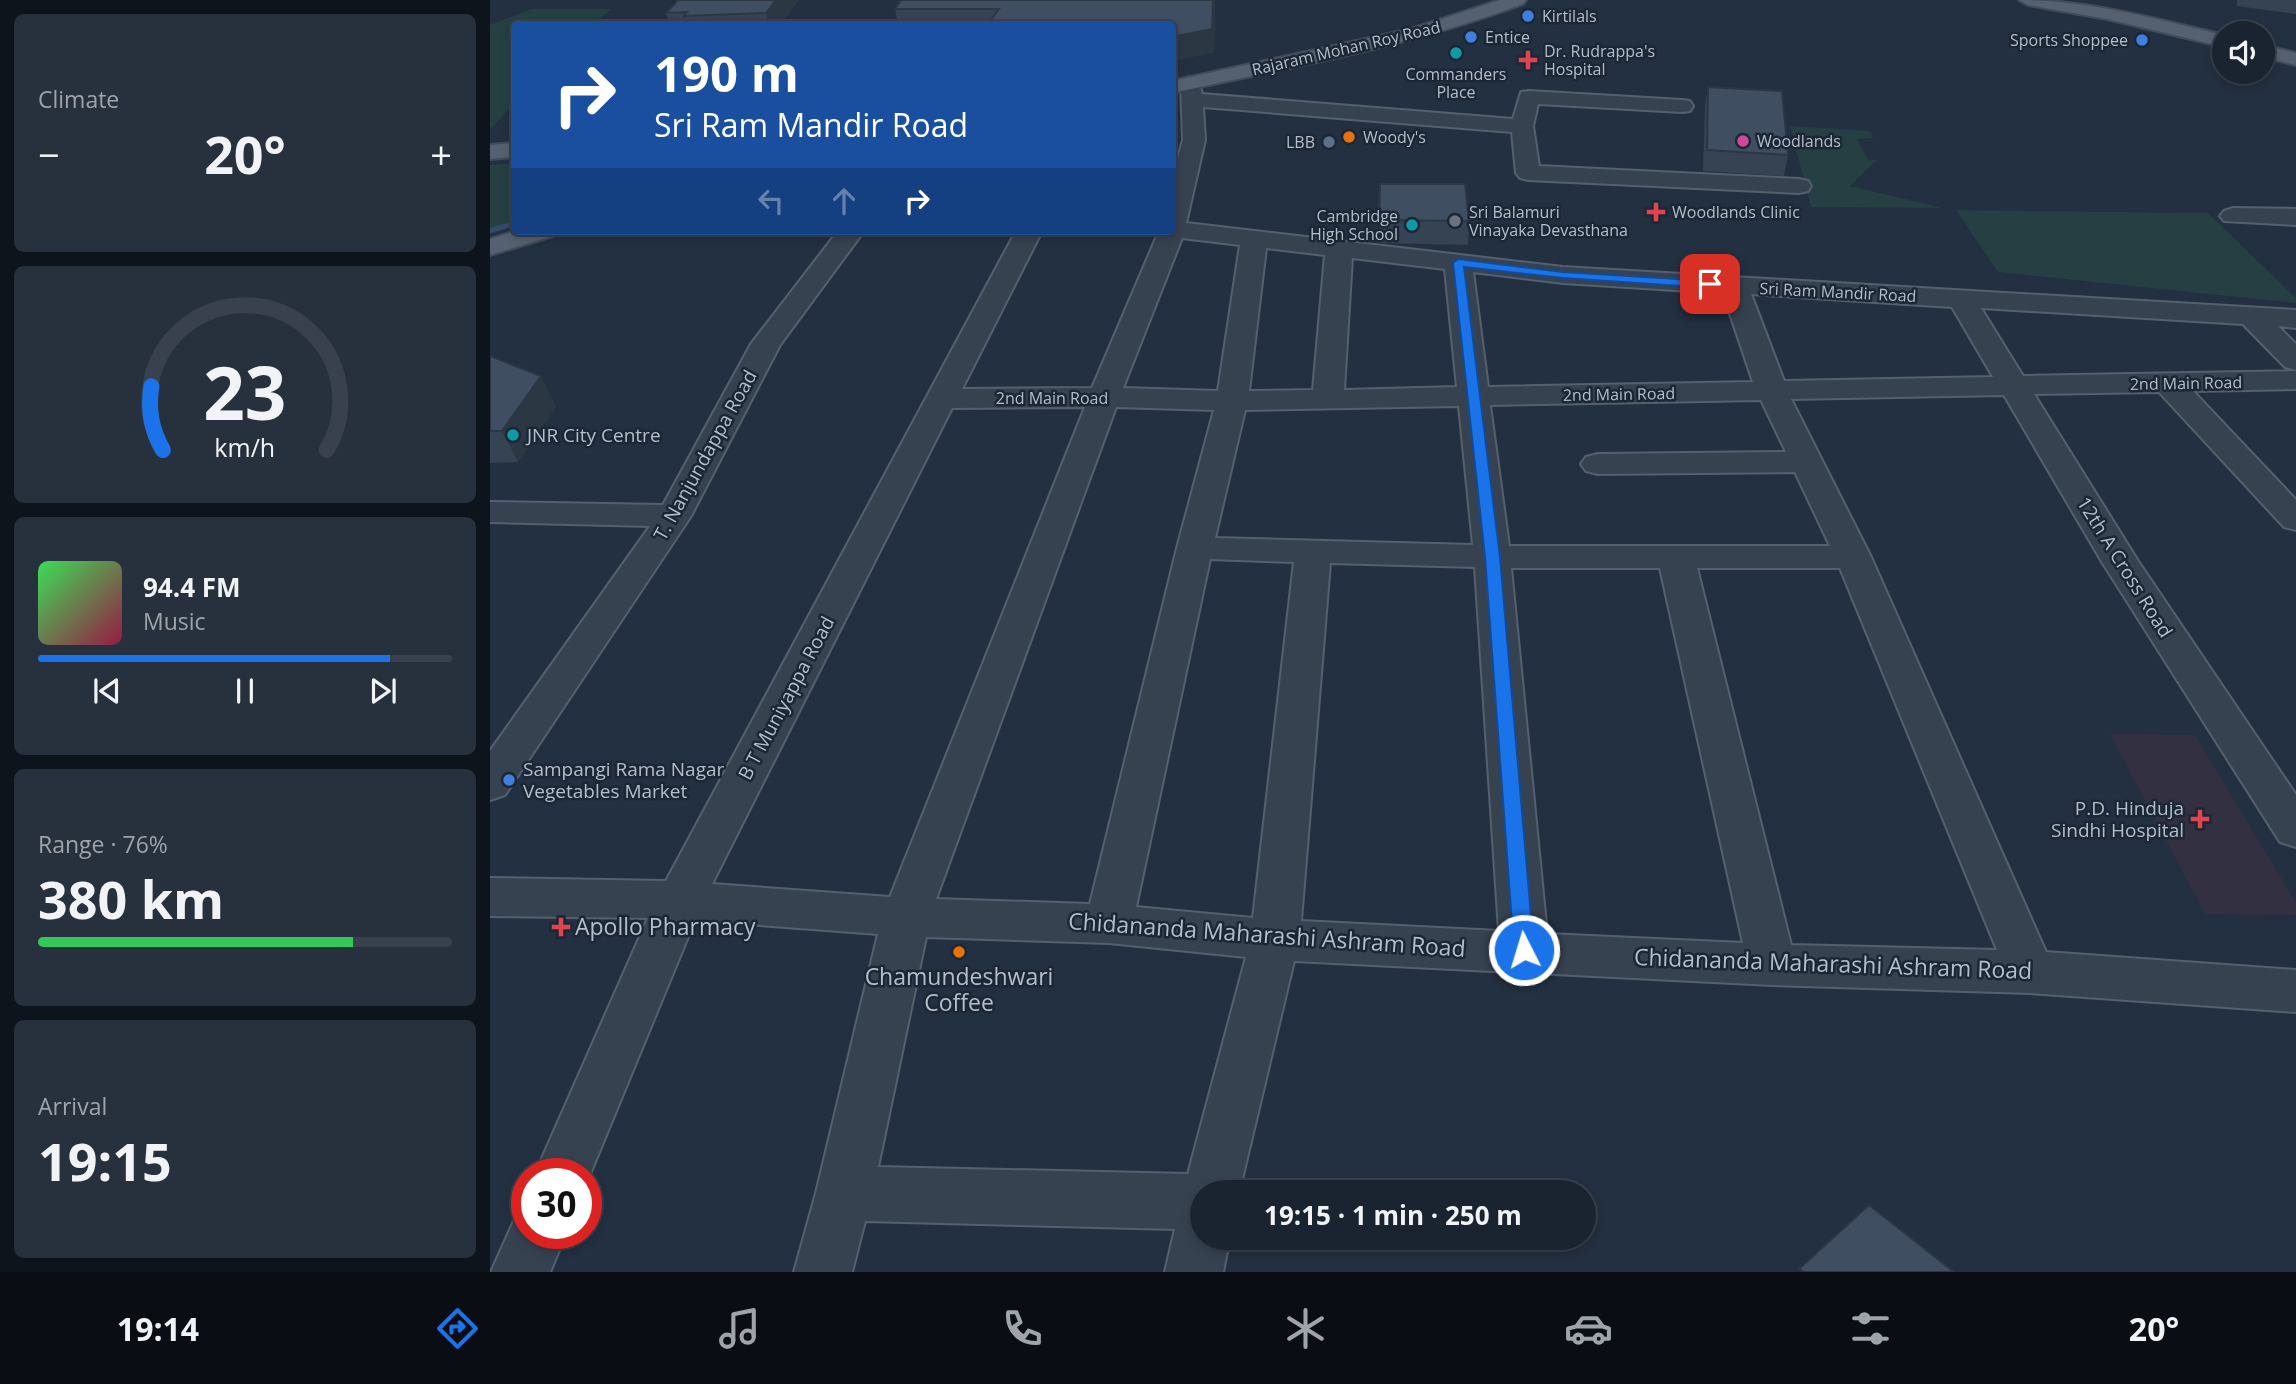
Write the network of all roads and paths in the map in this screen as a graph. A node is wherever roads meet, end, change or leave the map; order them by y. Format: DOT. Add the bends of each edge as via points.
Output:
graph roads {
  1 [pos="1479,0"];
  2 [pos="1517,0"];
  3 [pos="2028,0"];
  4 [pos="2063,0"];
  5 [pos="2090,0"];
  6 [pos="2102,0"];
  7 [pos="2212,26"];
  8 [pos="2212,28"];
  9 [pos="2212,36"];
  10 [pos="2212,36"];
  11 [pos="2275,42"];
  12 [pos="2296,47"];
  13 [pos="2275,52"];
  14 [pos="2296,57"];
  15 [pos="1182,87"];
  16 [pos="1682,106"];
  17 [pos="1522,126"];
  18 [pos="511,150"];
  19 [pos="490,152"];
  20 [pos="1799,186"];
  21 [pos="1176,214"];
  22 [pos="2233,216"];
  23 [pos="2296,217"];
  24 [pos="1176,230"];
  25 [pos="530,235"];
  26 [pos="848,235"];
  27 [pos="1027,235"];
  28 [pos="1170,235"];
  29 [pos="1254,239"];
  30 [pos="490,247"];
  31 [pos="1339,248"];
  32 [pos="1458,263"];
  33 [pos="1734,286"];
  34 [pos="1961,299"];
  35 [pos="2252,317"];
  36 [pos="2296,319"];
  37 [pos="2296,361"];
  38 [pos="2296,380"];
  39 [pos="2168,383"];
  40 [pos="2014,386"];
  41 [pos="1772,391"];
  42 [pos="1474,396"];
  43 [pos="1104,397"];
  44 [pos="942,399"];
  45 [pos="1328,399"];
  46 [pos="1232,401"];
  47 [pos="1807,462"];
  48 [pos="1598,464"];
  49 [pos="490,512"];
  50 [pos="674,516"];
  51 [pos="2296,520"];
  52 [pos="1195,548"];
  53 [pos="1313,554"];
  54 [pos="1492,557"];
  55 [pos="1853,557"];
  56 [pos="1676,558"];
  57 [pos="490,784"];
  58 [pos="2296,830"];
  59 [pos="490,897"];
  60 [pos="680,901"];
  61 [pos="906,917"];
  62 [pos="1109,924"];
  63 [pos="1275,940"];
  64 [pos="1524,950"];
  65 [pos="1772,965"];
  66 [pos="2030,972"];
  67 [pos="2296,991"];
  68 [pos="569,1158"];
  69 [pos="1214,1180"];
  70 [pos="844,1193"];
  71 [pos="1190,1202"];
  72 [pos="530,1249"];
  73 [pos="1198,1250"];
  74 [pos="520,1272"];
  75 [pos="823,1272"];
  76 [pos="1194,1272"];
  1 -- 15 [label="main road, Rajaram Mohan Roy Road" via="1448,13"];
  2 -- 15 [label="main road, Rajaram Mohan Roy Road" via="1415,34"];
  3 -- 9 [label="main road"];
  4 -- 10 [label="main road"];
  5 -- 8 [label="main road"];
  6 -- 7 [label="main road"];
  11 -- 12 [label="main road"];
  13 -- 14 [label="main road"];
  15 -- 17 [label="street"];
  15 -- 21 [label="street" via="1194,140"];
  16 -- 17 [label="street" via="1529,97"];
  17 -- 20 [label="street" via="1528,173"];
  18 -- 19 [label="main road"];
  22 -- 23 [label="street"];
  24 -- 29 [label="street, Sri Ram Mandir Road"];
  25 -- 30 [label="main road"];
  26 -- 50 [label="street, T. Nanjundappa Road" via="766,344"];
  27 -- 44 [label="street, B T Muniyappa Road"];
  28 -- 43 [label="street"];
  29 -- 31 [label="street, Sri Ram Mandir Road"];
  29 -- 46 [label="street"];
  31 -- 32 [label="street, Sri Ram Mandir Road"];
  31 -- 45 [label="street"];
  32 -- 33 [label="street, Sri Ram Mandir Road"];
  32 -- 42 [label="street"];
  33 -- 34 [label="street, Sri Ram Mandir Road"];
  33 -- 41 [label="street"];
  34 -- 35 [label="street, Sri Ram Mandir Road"];
  34 -- 40 [label="street, 12th A Cross Road"];
  35 -- 36 [label="street, Sri Ram Mandir Road"];
  35 -- 37 [label="street"];
  38 -- 39 [label="street, 2nd Main Road"];
  39 -- 40 [label="street, 2nd Main Road"];
  39 -- 51 [label="street"];
  40 -- 41 [label="street, 2nd Main Road"];
  40 -- 58 [label="street, 12th A Cross Road" via="2120,562"];
  41 -- 42 [label="street, 2nd Main Road"];
  41 -- 47 [label="street"];
  42 -- 45 [label="street, 2nd Main Road"];
  42 -- 54 [label="street"];
  43 -- 44 [label="street, 2nd Main Road"];
  43 -- 46 [label="street, 2nd Main Road"];
  43 -- 61 [label="street"];
  44 -- 60 [label="street, B T Muniyappa Road"];
  45 -- 46 [label="street, 2nd Main Road"];
  46 -- 52 [label="street"];
  47 -- 48 [label="street"];
  47 -- 55 [label="street"];
  49 -- 50 [label="street"];
  50 -- 57 [label="street, T. Nanjundappa Road"];
  52 -- 53 [label="street"];
  52 -- 62 [label="street"];
  53 -- 54 [label="street"];
  53 -- 63 [label="street"];
  54 -- 56 [label="street"];
  54 -- 64 [label="street"];
  55 -- 56 [label="street"];
  55 -- 66 [label="street"];
  56 -- 65 [label="street"];
  59 -- 60 [label="street, Chidananda Maharashi Ashram Road"];
  60 -- 61 [label="street, Chidananda Maharashi Ashram Road"];
  60 -- 68 [label="street, B T Muniyappa Road"];
  61 -- 62 [label="street, Chidananda Maharashi Ashram Road"];
  61 -- 70 [label="street"];
  62 -- 63 [label="street, Chidananda Maharashi Ashram Road"];
  63 -- 64 [label="street, Chidananda Maharashi Ashram Road"];
  63 -- 69 [label="street"];
  64 -- 65 [label="street, Chidananda Maharashi Ashram Road"];
  65 -- 66 [label="street, Chidananda Maharashi Ashram Road"];
  66 -- 67 [label="street, Chidananda Maharashi Ashram Road"];
  70 -- 71 [label="street"];
  70 -- 75 [label="street"];
  72 -- 74 [label="street"];
  73 -- 76 [label="street"];
}
